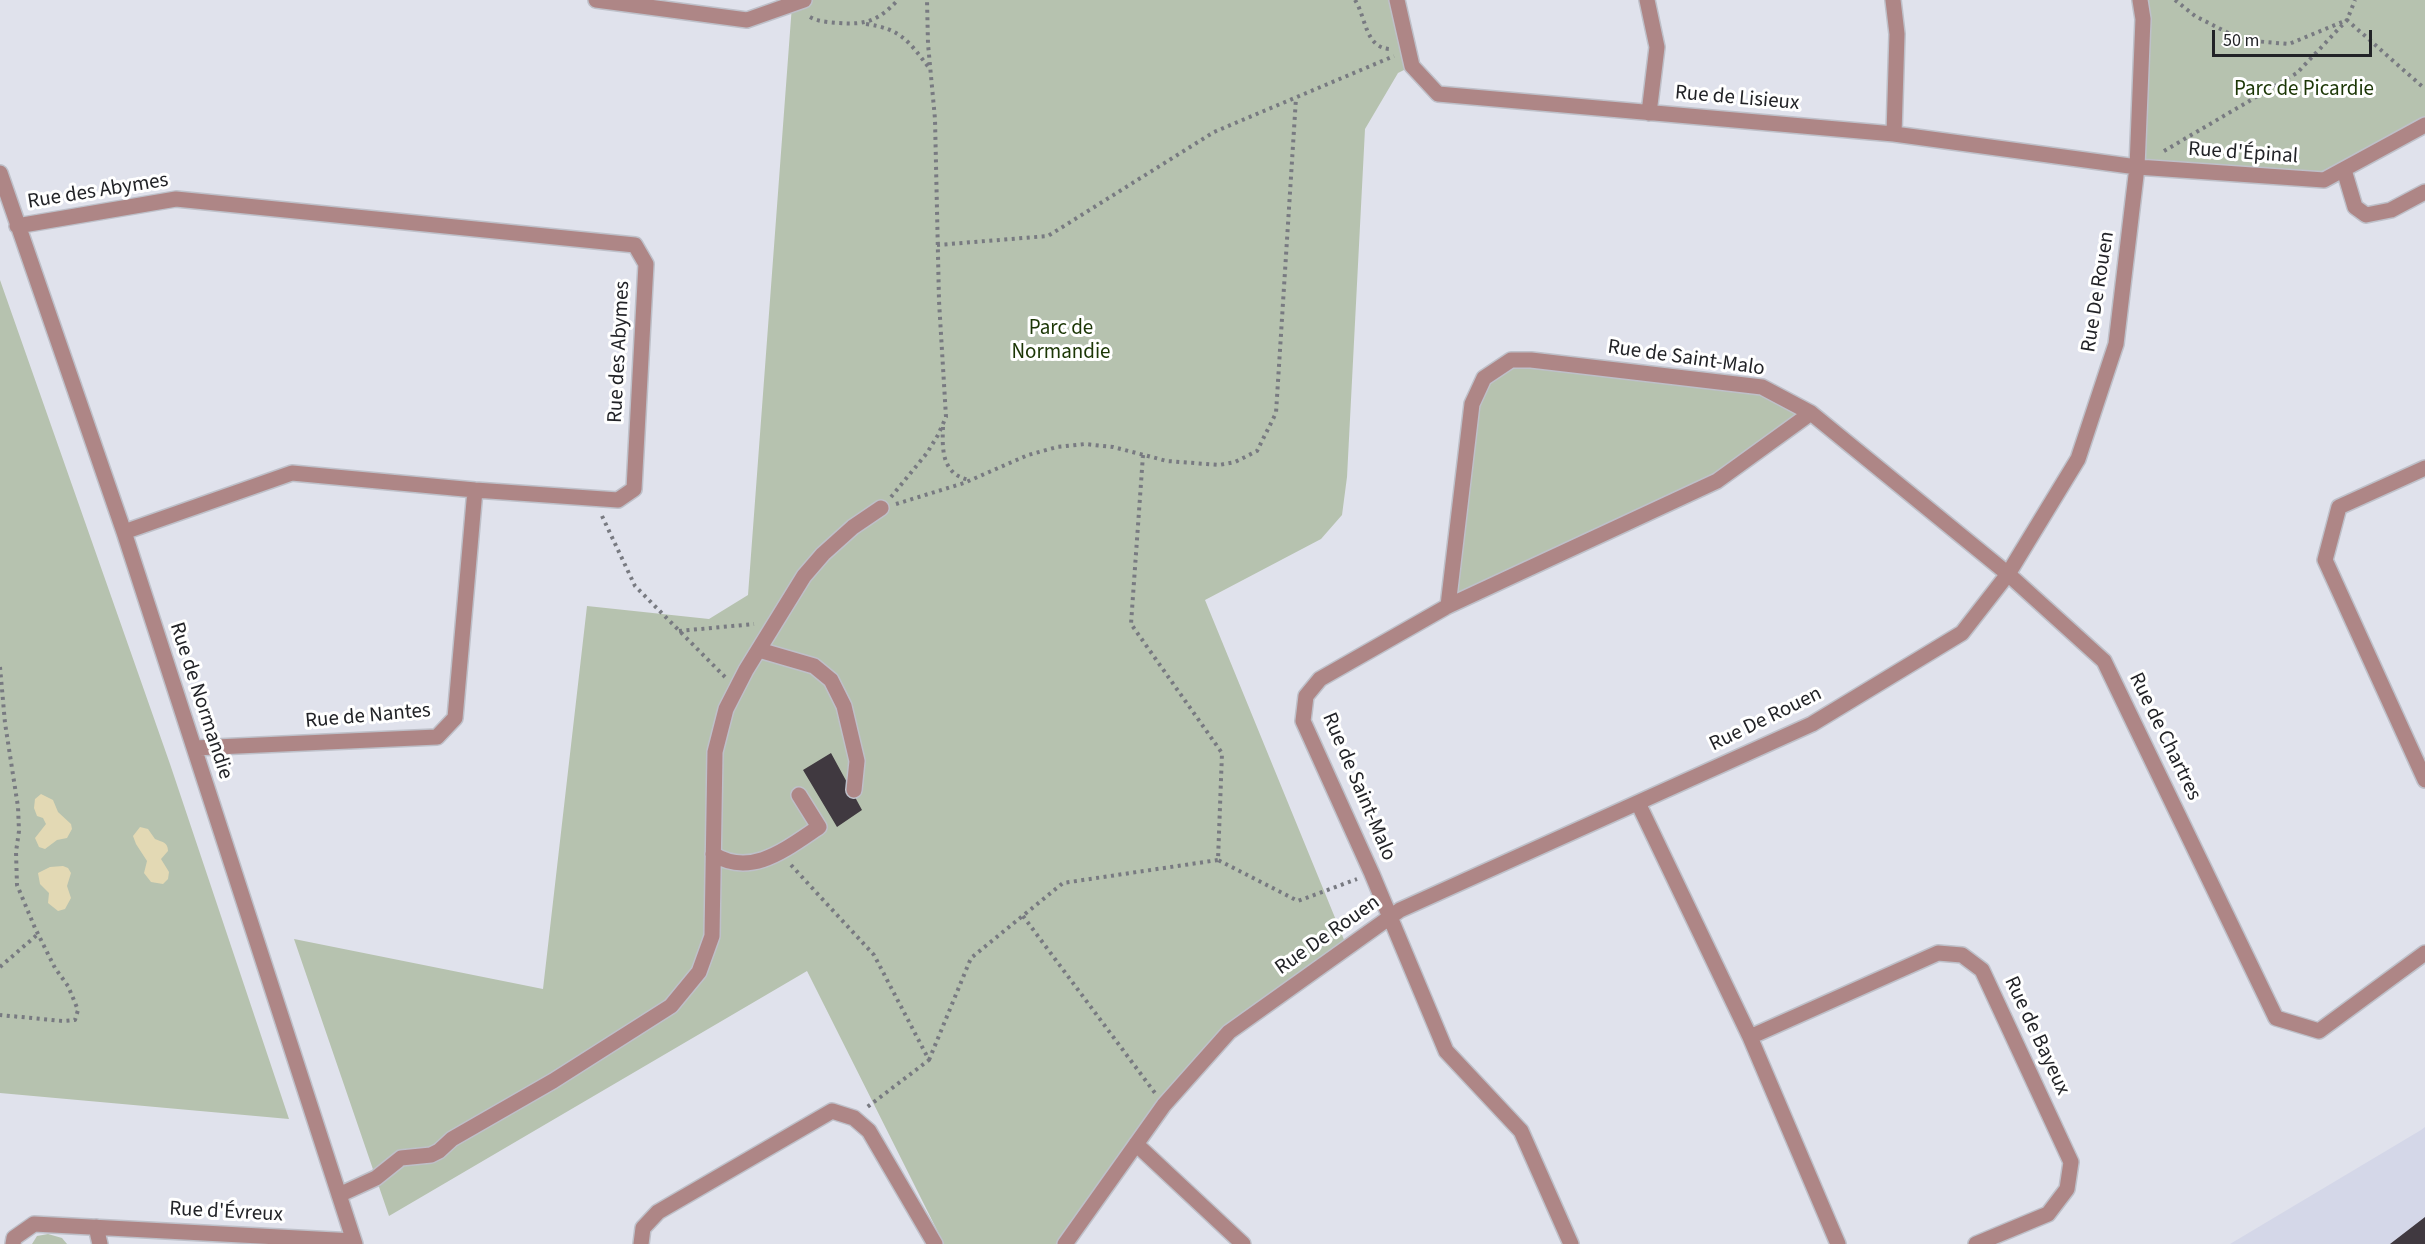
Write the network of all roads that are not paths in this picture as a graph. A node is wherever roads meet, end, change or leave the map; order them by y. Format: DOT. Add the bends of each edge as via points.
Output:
graph roads {
  1 [pos="596,0"];
  2 [pos="1397,0"];
  3 [pos="1647,0"];
  4 [pos="1893,0"];
  5 [pos="2140,0"];
  6 [pos="798,3"];
  7 [pos="1649,113"];
  8 [pos="2425,125"];
  9 [pos="1894,134"];
  10 [pos="2137,167"];
  11 [pos="2344,170"];
  12 [pos="0,172"];
  13 [pos="2425,192"];
  14 [pos="17,226"];
  15 [pos="1811,413"];
  16 [pos="2425,468"];
  17 [pos="475,490"];
  18 [pos="881,508"];
  19 [pos="123,532"];
  20 [pos="2008,574"];
  21 [pos="1448,606"];
  22 [pos="759,650"];
  23 [pos="194,748"];
  24 [pos="2425,780"];
  25 [pos="854,790"];
  26 [pos="799,795"];
  27 [pos="1638,803"];
  28 [pos="713,854"];
  29 [pos="1390,917"];
  30 [pos="2425,953"];
  31 [pos="1750,1037"];
  32 [pos="1136,1144"];
  33 [pos="339,1195"];
  34 [pos="96,1227"];
  35 [pos="354,1242"];
  36 [pos="13,1244"];
  37 [pos="100,1244"];
  38 [pos="641,1244"];
  39 [pos="935,1244"];
  40 [pos="1065,1244"];
  41 [pos="1243,1244"];
  42 [pos="1571,1244"];
  43 [pos="1838,1244"];
  44 [pos="1976,1244"];
  1 -- 6 [label="street" via="747,20"];
  2 -- 7 [label="street, Rue de Lisieux" via="1412,66 1438,94"];
  3 -- 7 [label="street" via="1657,47"];
  4 -- 9 [label="street" via="1897,34"];
  5 -- 10 [label="street, Rue De Rouen" via="2143,19"];
  7 -- 9 [label="street, Rue de Lisieux"];
  8 -- 11 [label="street, Rue d'Épinal"];
  9 -- 10 [label="street, Rue de Lisieux"];
  10 -- 11 [label="street, Rue d'Épinal" via="2324,180"];
  10 -- 20 [label="street, Rue De Rouen" via="2116,344 2078,459"];
  11 -- 13 [label="street" via="2355,207 2366,215 2391,210"];
  12 -- 14 [label="street, Rue de Normandie"];
  14 -- 17 [label="street, Rue des Abymes" via="176,199 635,245 646,264 634,489 618,500"];
  14 -- 19 [label="street, Rue de Normandie"];
  15 -- 20 [label="street, Rue de Chartres"];
  15 -- 21 [label="street, Rue de Saint-Malo" via="1717,481"];
  15 -- 21 [label="street, Rue de Saint-Malo" via="1762,387 1511,360 1484,378 1472,404"];
  16 -- 24 [label="street" via="2339,507 2325,560"];
  17 -- 19 [label="street, Rue des Abymes" via="292,473"];
  17 -- 23 [label="street, Rue de Nantes" via="455,718 437,737"];
  18 -- 22 [label="street" via="853,527 804,576"];
  19 -- 23 [label="street, Rue de Normandie"];
  20 -- 27 [label="street, Rue De Rouen" via="1962,633 1812,724"];
  20 -- 30 [label="street, Rue de Chartres" via="2104,661 2276,1018 2319,1031"];
  21 -- 29 [label="street, Rue de Saint-Malo" via="1320,679 1306,696 1303,721"];
  22 -- 25 [label="street" via="814,666 831,680 844,706 857,761"];
  22 -- 28 [label="street" via="726,709 715,752"];
  23 -- 33 [label="street, Rue de Normandie"];
  26 -- 28 [label="street" via="819,827 757,863 740,865"];
  27 -- 29 [label="street, Rue De Rouen"];
  27 -- 31 [label="street"];
  28 -- 33 [label="street" via="712,936 699,972 671,1006 452,1139 439,1151 401,1158 376,1178"];
  29 -- 32 [label="street, Rue De Rouen" via="1229,1032 1164,1105"];
  29 -- 42 [label="street, Rue de Saint-Malo" via="1446,1051 1521,1131"];
  31 -- 43 [label="street"];
  31 -- 44 [label="street, Rue de Bayeux" via="1938,953 1962,955 1982,970 2071,1162 2067,1190 2048,1214"];
  32 -- 40 [label="street, Rue De Rouen"];
  32 -- 41 [label="street"];
  33 -- 35 [label="street, Rue de Normandie"];
  34 -- 35 [label="street, Rue d'Évreux"];
  34 -- 36 [label="street, Rue d'Évreux" via="34,1224 14,1238"];
  34 -- 37 [label="street"];
  38 -- 39 [label="street" via="643,1228 658,1212 832,1111 854,1118 869,1131"];
}
